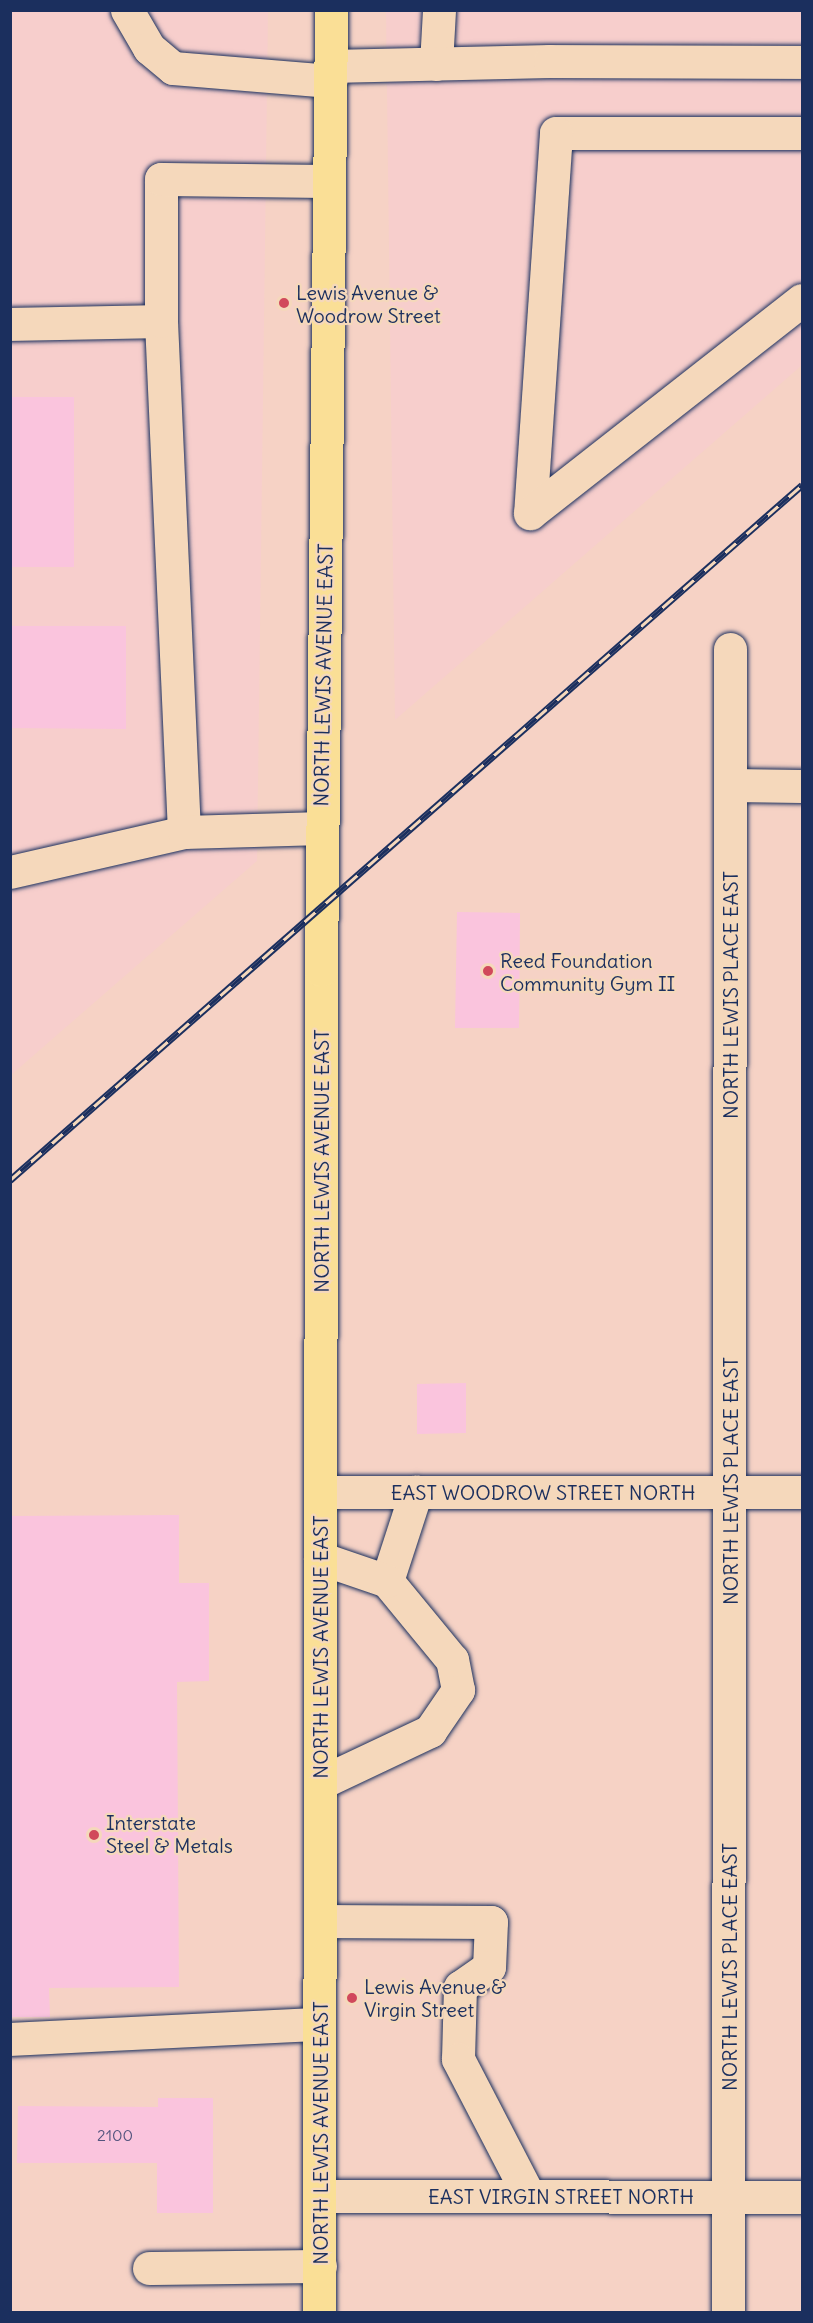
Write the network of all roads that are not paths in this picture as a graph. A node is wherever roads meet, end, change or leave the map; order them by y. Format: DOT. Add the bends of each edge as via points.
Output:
graph roads {
  1 [pos="127,10"];
  2 [pos="331,10"];
  3 [pos="439,10"];
  4 [pos="802,62"];
  5 [pos="436,64"];
  6 [pos="330,74"];
  7 [pos="802,133"];
  8 [pos="328,181"];
  9 [pos="802,300"];
  10 [pos="161,321"];
  11 [pos="10,324"];
  12 [pos="730,649"];
  13 [pos="730,785"];
  14 [pos="802,786"];
  15 [pos="322,828"];
  16 [pos="184,832"];
  17 [pos="10,872"];
  18 [pos="320,1492"];
  19 [pos="416,1492"];
  20 [pos="730,1492"];
  21 [pos="802,1492"];
  22 [pos="320,1558"];
  23 [pos="387,1581"];
  24 [pos="320,1783"];
  25 [pos="320,1921"];
  26 [pos="319,2024"];
  27 [pos="10,2039"];
  28 [pos="528,2194"];
  29 [pos="320,2196"];
  30 [pos="728,2197"];
  31 [pos="802,2197"];
  32 [pos="320,2266"];
  33 [pos="148,2268"];
  34 [pos="320,2313"];
  35 [pos="728,2313"];
  1 -- 6 [label="street" via="148,48 173,68"];
  2 -- 6 [label="main road, NORTH LEWIS AVENUE EAST"];
  3 -- 5 [label="street"];
  4 -- 5 [label="street"];
  5 -- 6 [label="street"];
  6 -- 8 [label="main road, NORTH LEWIS AVENUE EAST"];
  7 -- 9 [label="street" via="556,133 530,513"];
  8 -- 10 [label="street" via="161,179"];
  8 -- 15 [label="main road, NORTH LEWIS AVENUE EAST"];
  10 -- 11 [label="street"];
  10 -- 16 [label="street"];
  12 -- 13 [label="street, NORTH LEWIS PLACE EAST"];
  13 -- 14 [label="street"];
  13 -- 20 [label="street, NORTH LEWIS PLACE EAST"];
  15 -- 16 [label="street"];
  15 -- 18 [label="main road, NORTH LEWIS AVENUE EAST"];
  16 -- 17 [label="street"];
  18 -- 19 [label="street, EAST WOODROW STREET NORTH"];
  18 -- 22 [label="main road, NORTH LEWIS AVENUE EAST"];
  19 -- 20 [label="street, EAST WOODROW STREET NORTH"];
  19 -- 23 [label="street"];
  20 -- 21 [label="street, EAST WOODROW STREET NORTH"];
  20 -- 30 [label="street, NORTH LEWIS PLACE EAST"];
  22 -- 23 [label="street"];
  22 -- 24 [label="main road, NORTH LEWIS AVENUE EAST"];
  23 -- 24 [label="street" via="452,1660 458,1690 430,1731"];
  24 -- 25 [label="main road, NORTH LEWIS AVENUE EAST"];
  25 -- 26 [label="main road, NORTH LEWIS AVENUE EAST"];
  25 -- 28 [label="street" via="491,1922 489,1967 460,1987 458,2059"];
  26 -- 27 [label="street"];
  26 -- 29 [label="main road, NORTH LEWIS AVENUE EAST"];
  28 -- 29 [label="street, EAST VIRGIN STREET NORTH"];
  28 -- 30 [label="street, EAST VIRGIN STREET NORTH"];
  29 -- 32 [label="main road, NORTH LEWIS AVENUE EAST"];
  30 -- 31 [label="street, EAST VIRGIN STREET NORTH"];
  30 -- 35 [label="street, NORTH LEWIS PLACE EAST"];
  32 -- 33 [label="street"];
  32 -- 34 [label="main road, NORTH LEWIS AVENUE EAST"];
}
